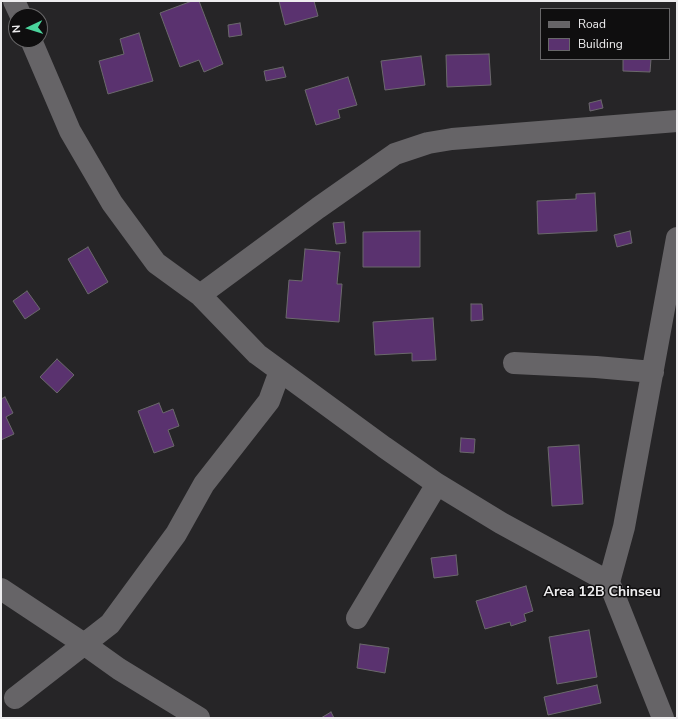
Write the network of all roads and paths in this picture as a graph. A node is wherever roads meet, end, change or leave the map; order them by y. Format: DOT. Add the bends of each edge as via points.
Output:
graph roads {
  1 [pos="34,48"];
  2 [pos="677,120"];
  3 [pos="677,238"];
  4 [pos="200,295"];
  5 [pos="514,364"];
  6 [pos="280,371"];
  7 [pos="652,372"];
  8 [pos="437,484"];
  9 [pos="609,582"];
  10 [pos="1,589"];
  11 [pos="357,618"];
  12 [pos="84,644"];
  13 [pos="15,698"];
  14 [pos="200,718"];
  15 [pos="663,718"];
  1 -- 4 [label="street" via="70,131 112,203 156,263"];
  2 -- 4 [label="street" via="452,139 428,143 395,154"];
  3 -- 7 [label="street"];
  4 -- 6 [label="street" via="257,354"];
  5 -- 7 [label="street"];
  6 -- 8 [label="street"];
  6 -- 12 [label="street" via="269,402 204,484 176,534 110,624"];
  7 -- 9 [label="street" via="624,527"];
  8 -- 9 [label="street" via="501,523"];
  8 -- 11 [label="street"];
  9 -- 15 [label="street"];
  10 -- 12 [label="street"];
  12 -- 13 [label="street"];
  12 -- 14 [label="street" via="119,669"];
}
